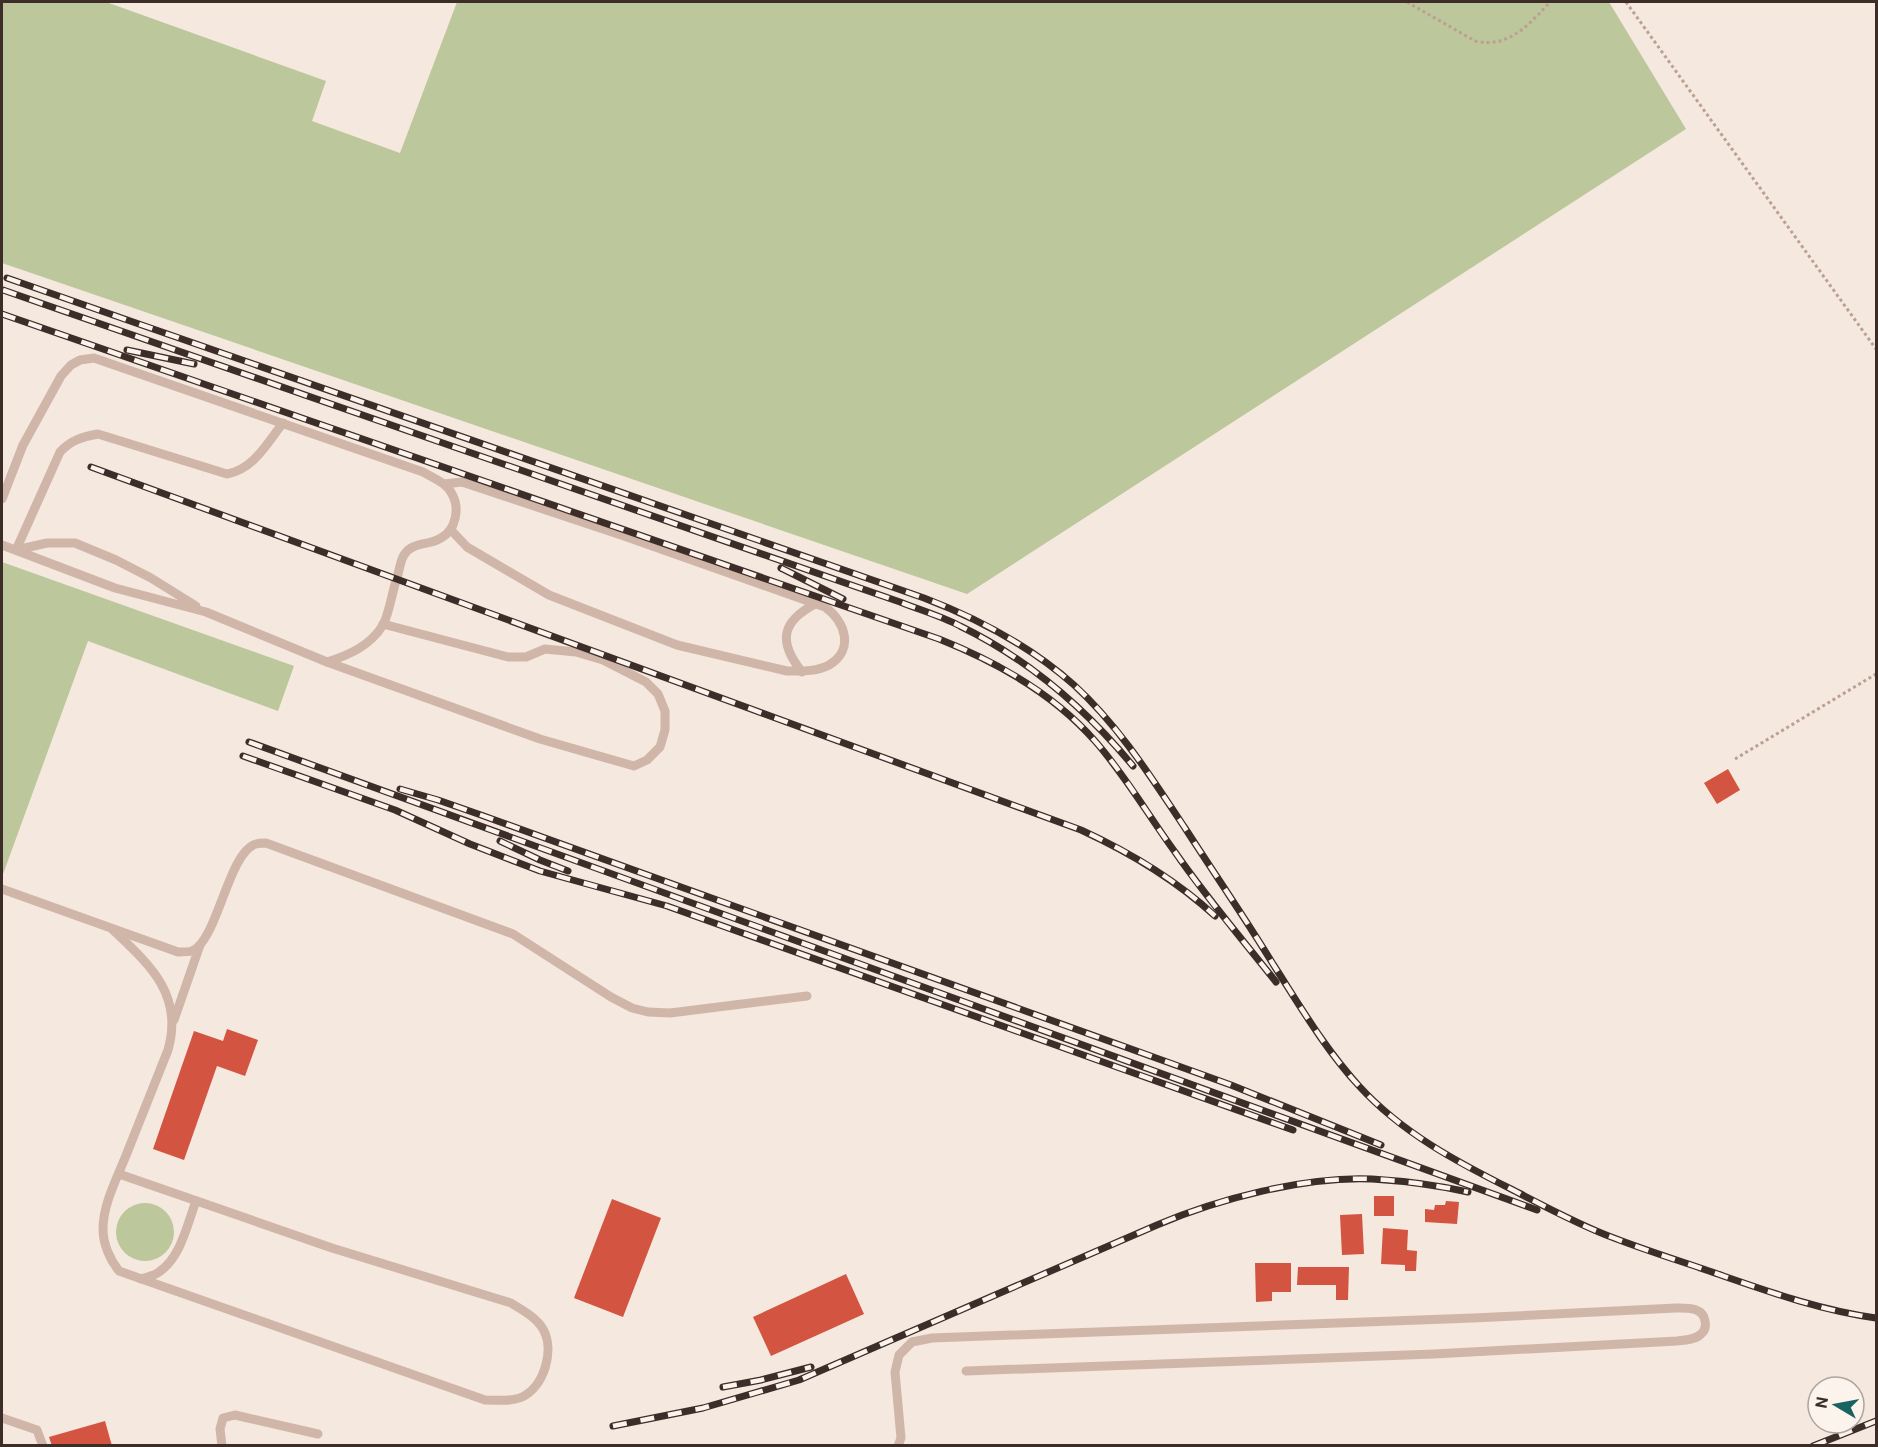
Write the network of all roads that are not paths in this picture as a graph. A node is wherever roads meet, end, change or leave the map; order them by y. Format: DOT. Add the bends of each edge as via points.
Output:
graph roads {
  1 [pos="283,423"];
  2 [pos="444,484"];
  3 [pos="2,499"];
  4 [pos="451,530"];
  5 [pos="2,545"];
  6 [pos="16,550"];
  7 [pos="815,603"];
  8 [pos="206,612"];
  9 [pos="383,624"];
  10 [pos="327,662"];
  11 [pos="802,672"];
  12 [pos="2,889"];
  13 [pos="112,929"];
  14 [pos="200,944"];
  15 [pos="807,996"];
  16 [pos="173,1022"];
  17 [pos="118,1174"];
  18 [pos="196,1201"];
  19 [pos="141,1279"];
  20 [pos="966,1371"];
  21 [pos="2,1418"];
  22 [pos="318,1434"];
  23 [pos="43,1446"];
  24 [pos="222,1446"];
  25 [pos="898,1446"];
  1 -- 2 [label="lane" via="423,472"];
  1 -- 3 [label="lane" via="94,358 80,360 71,365 55,386 23,446"];
  1 -- 6 [label="lane" via="253,461 238,472 227,474 98,434 69,443 60,452"];
  2 -- 4 [label="lane" via="456,505"];
  2 -- 7 [label="lane" via="462,482"];
  4 -- 9 [label="lane" via="441,538 414,546 404,555"];
  4 -- 11 [label="lane" via="467,547 549,595 677,645"];
  5 -- 6 [label="lane"];
  6 -- 8 [label="lane" via="115,588"];
  6 -- 8 [label="lane" via="47,543 75,543 151,578"];
  7 -- 11 [label="lane" via="800,611 786,635 791,658"];
  7 -- 11 [label="lane" via="835,614 842,623 844,647 829,664"];
  8 -- 10 [label="lane"];
  9 -- 10 [label="lane" via="364,646"];
  9 -- 10 [label="lane" via="508,657 526,657 545,649 603,660 646,682 658,694 665,711 666,730 660,747 634,766 540,739"];
  12 -- 13 [label="lane"];
  13 -- 14 [label="lane" via="177,952 192,951"];
  13 -- 16 [label="lane" via="162,982"];
  14 -- 15 [label="lane" via="246,850 266,843 513,934 632,1008 670,1013"];
  14 -- 16 [label="lane"];
  16 -- 17 [label="lane" via="168,1050"];
  17 -- 18 [label="lane"];
  17 -- 19 [label="lane" via="106,1207 105,1246 119,1271"];
  18 -- 19 [label="lane" via="171,1261 158,1274"];
  18 -- 19 [label="lane" via="511,1303 529,1313 543,1329 549,1347 545,1369 536,1386 522,1397 485,1400"];
  20 -- 25 [label="lane" via="1677,1341 1701,1335 1706,1328 1700,1311 1676,1308 932,1338 912,1342 899,1355 895,1372 901,1438"];
  21 -- 23 [label="lane" via="38,1430"];
  22 -- 24 [label="lane" via="235,1415 223,1418"];
}
